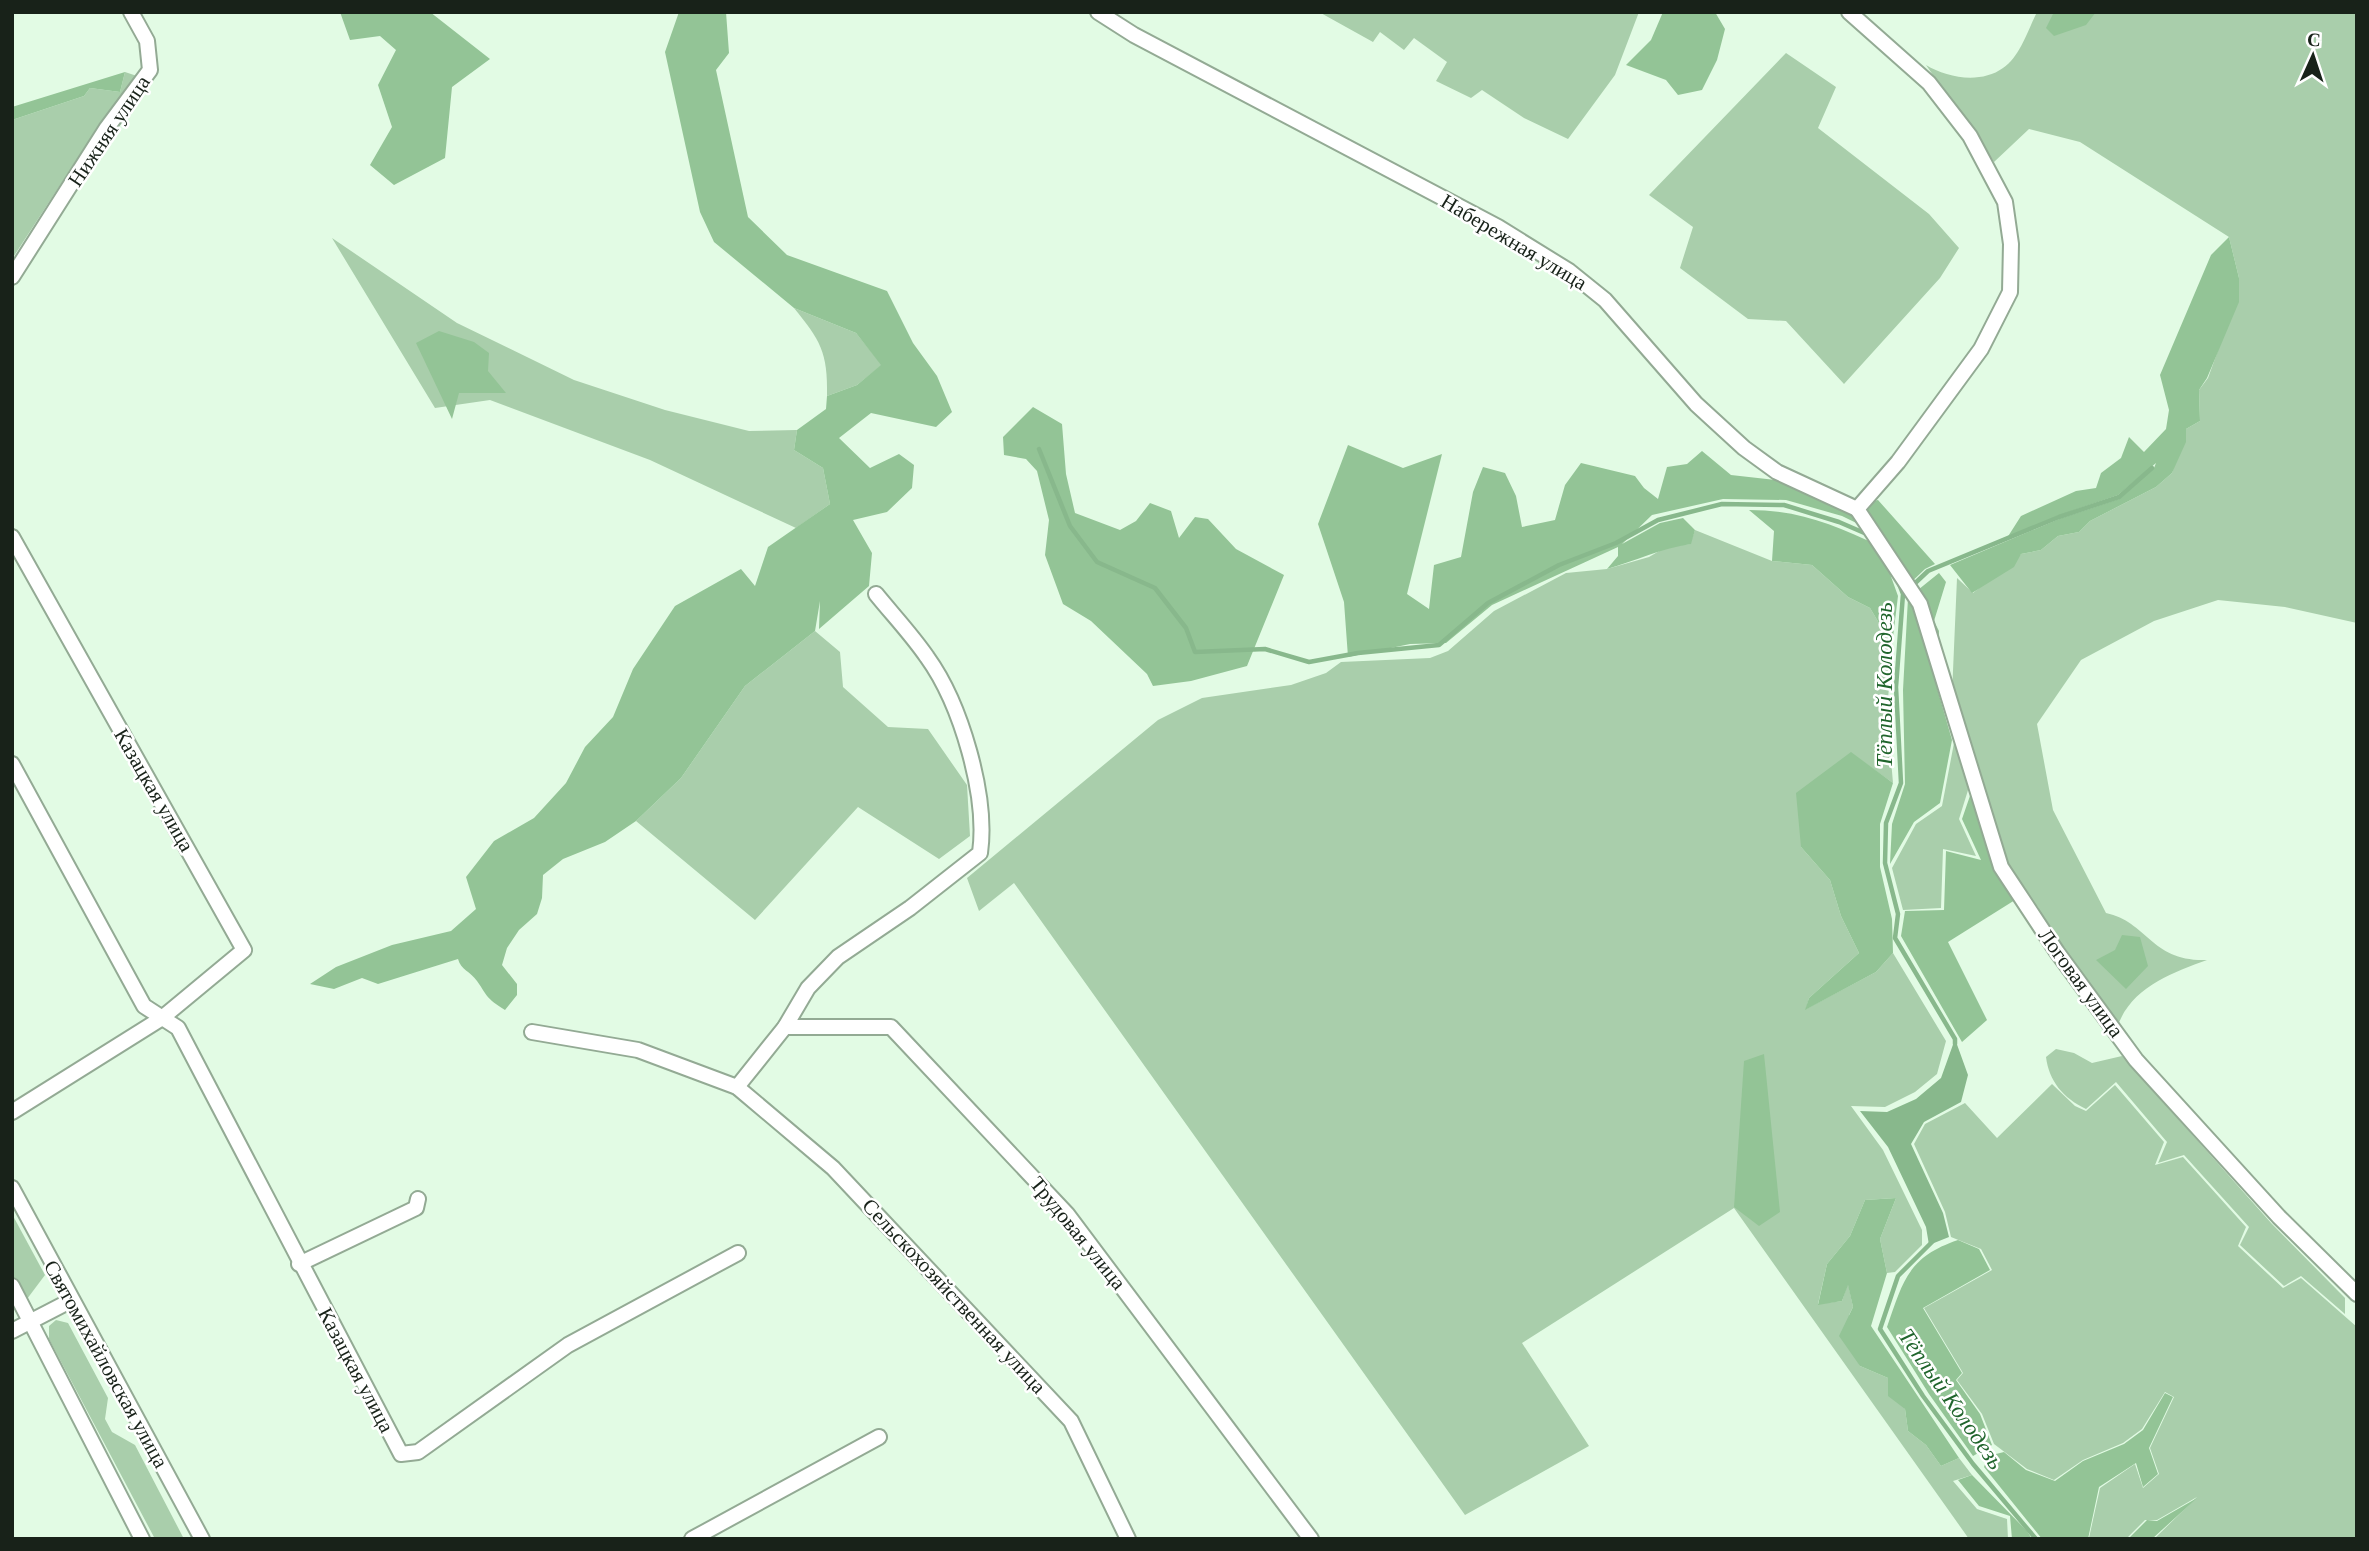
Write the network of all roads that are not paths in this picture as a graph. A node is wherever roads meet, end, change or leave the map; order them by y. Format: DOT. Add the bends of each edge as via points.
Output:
graph roads {
  1 [pos="131,12"];
  2 [pos="1098,12"];
  3 [pos="1849,12"];
  4 [pos="12,276"];
  5 [pos="1861,515"];
  6 [pos="12,537"];
  7 [pos="876,594"];
  8 [pos="12,764"];
  9 [pos="162,1018"];
  10 [pos="785,1027"];
  11 [pos="532,1032"];
  12 [pos="737,1087"];
  13 [pos="12,1112"];
  14 [pos="12,1188"];
  15 [pos="418,1199"];
  16 [pos="738,1253"];
  17 [pos="299,1264"];
  18 [pos="12,1286"];
  19 [pos="2357,1294"];
  20 [pos="71,1301"];
  21 [pos="30,1321"];
  22 [pos="12,1331"];
  23 [pos="879,1437"];
  24 [pos="142,1539"];
  25 [pos="202,1539"];
  26 [pos="692,1539"];
  27 [pos="1128,1539"];
  28 [pos="1311,1539"];
  1 -- 4 [label="street, Нижняя улица" via="147,41 150,70"];
  2 -- 5 [label="street, Набережная улица" via="1498,227 1569,271 1605,300 1696,404 1744,448 1777,472"];
  3 -- 5 [label="street" via="1928,83 1970,136 2005,202 2011,244 2010,292 1982,349"];
  5 -- 19 [label="street, Логовая улица" via="1920,604 2001,867 2136,1060 2279,1217"];
  6 -- 9 [label="street, Казацкая улица" via="244,950"];
  7 -- 10 [label="street" via="929,659 961,726 976,776 983,834 980,853 838,957 808,988"];
  8 -- 9 [label="street, Казацкая улица" via="144,1006"];
  9 -- 13 [label="street, Казацкая улица"];
  9 -- 17 [label="street, Казацкая улица" via="178,1028"];
  10 -- 12 [label="street"];
  10 -- 28 [label="street, Трудовая улица" via="891,1027 1067,1214"];
  11 -- 12 [label="street, Сельскохозяйственная улица" via="638,1050"];
  12 -- 27 [label="street, Сельскохозяйственная улица" via="833,1168 1071,1421"];
  14 -- 20 [label="street, Святомихайловская улица"];
  15 -- 17 [label="street" via="416,1208"];
  16 -- 17 [label="street, Казацкая улица" via="568,1345 418,1452 401,1454"];
  18 -- 21 [label="street"];
  20 -- 21 [label="street"];
  20 -- 25 [label="street, Святомихайловская улица"];
  21 -- 22 [label="street"];
  21 -- 24 [label="street"];
  23 -- 26 [label="street"];
}
